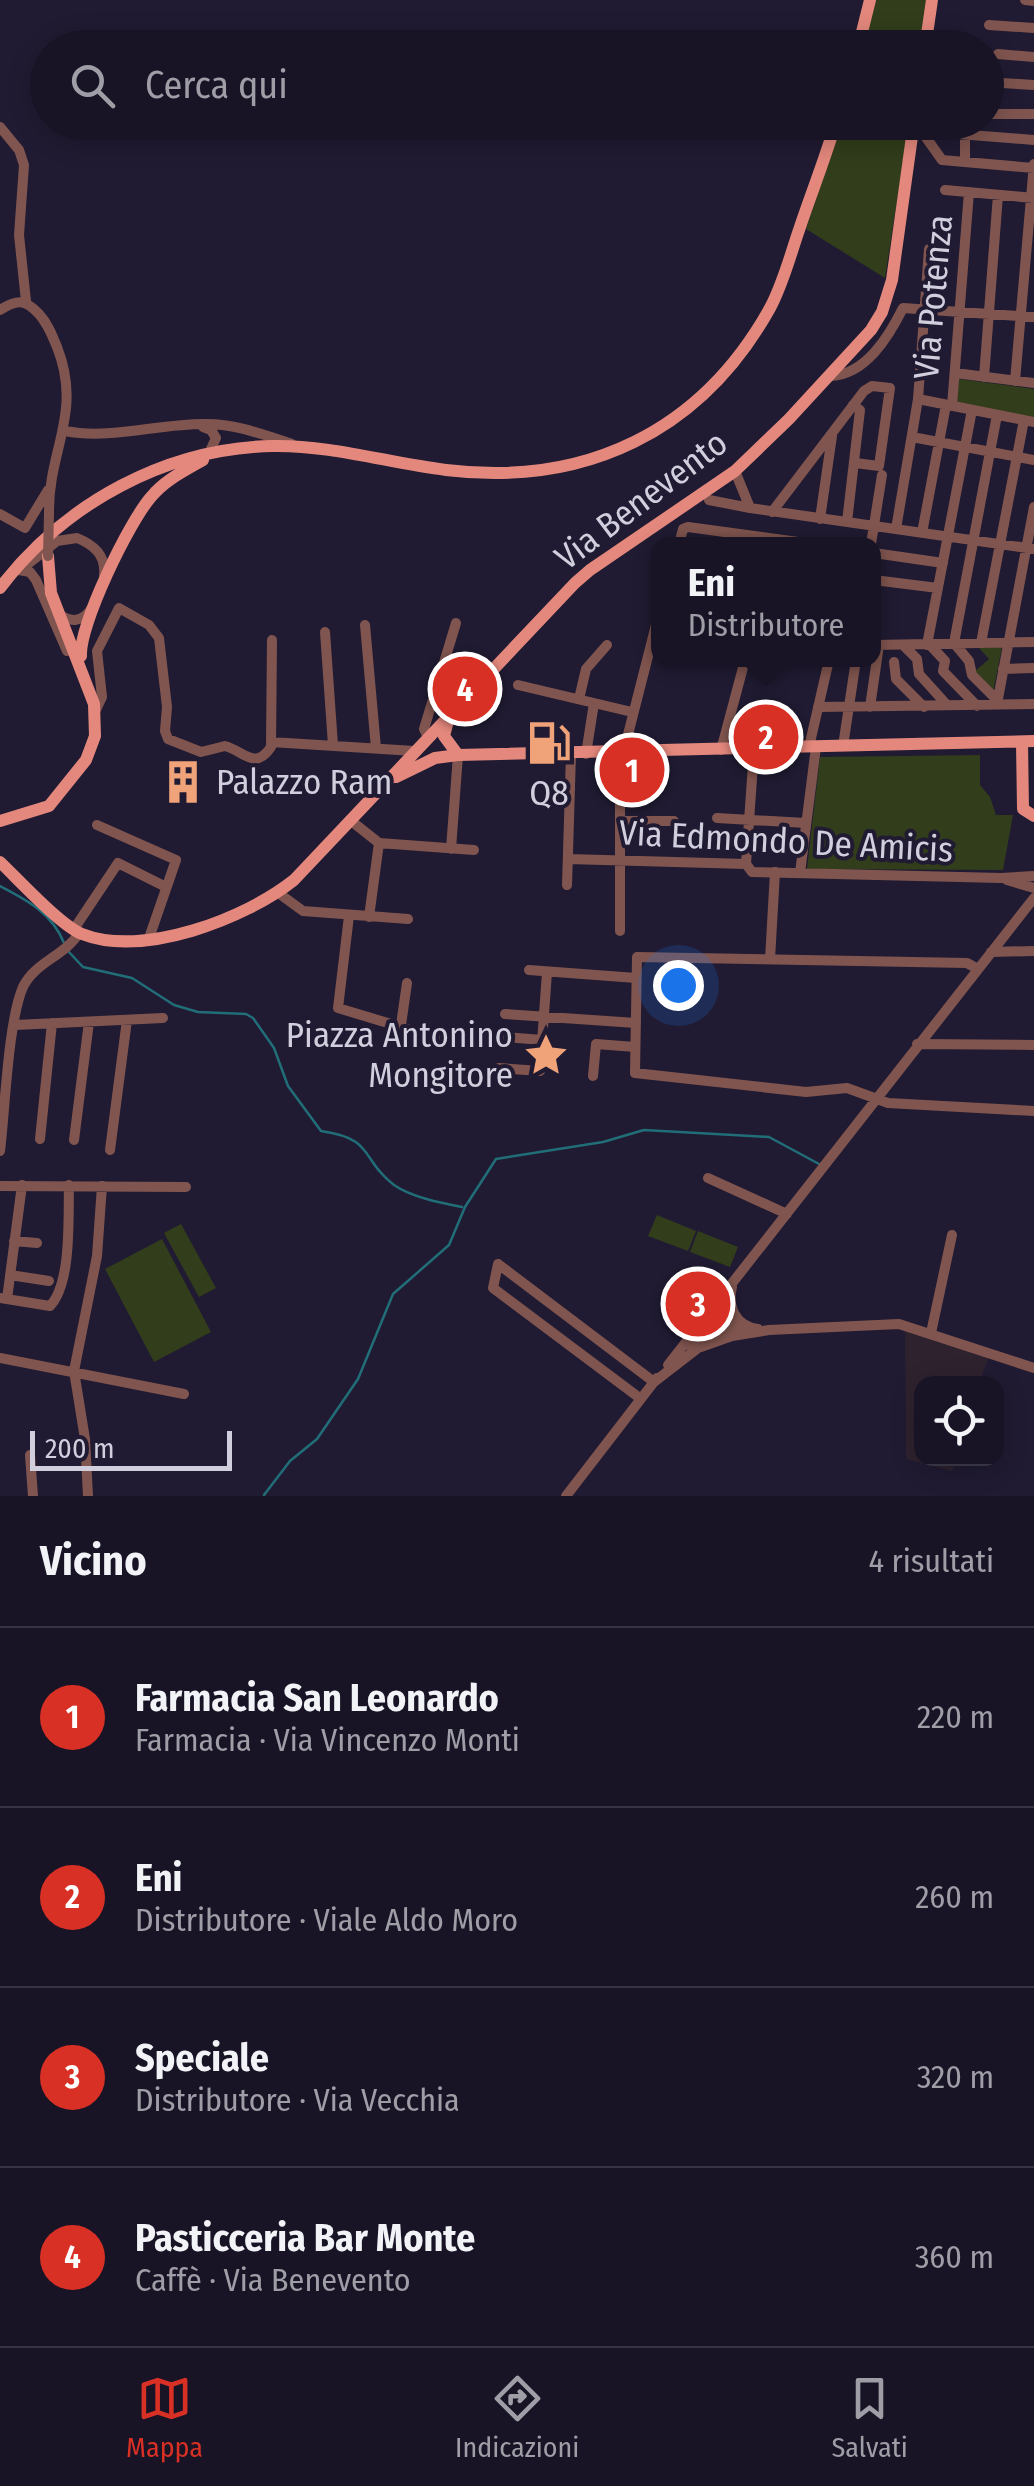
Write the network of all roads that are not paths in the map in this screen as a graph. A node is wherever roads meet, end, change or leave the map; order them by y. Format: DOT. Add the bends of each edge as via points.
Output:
graph roads {
  1 [pos="870,0"];
  2 [pos="932,0"];
  3 [pos="1024,0"];
  4 [pos="1034,1"];
  5 [pos="989,25"];
  6 [pos="1034,28"];
  7 [pos="862,30"];
  8 [pos="928,30"];
  9 [pos="1004,54"];
  10 [pos="1034,56"];
  11 [pos="1004,83"];
  12 [pos="1034,85"];
  13 [pos="1004,114"];
  14 [pos="1034,114"];
  15 [pos="0,127"];
  16 [pos="1004,137"];
  17 [pos="830,140"];
  18 [pos="912,140"];
  19 [pos="928,140"];
  20 [pos="965,140"];
  21 [pos="1034,140"];
  22 [pos="965,162"];
  23 [pos="1034,167"];
  24 [pos="945,190"];
  25 [pos="968,192"];
  26 [pos="998,195"];
  27 [pos="1032,198"];
  28 [pos="929,248"];
  29 [pos="26,301"];
  30 [pos="924,309"];
  31 [pos="0,310"];
  32 [pos="958,311"];
  33 [pos="990,314"];
  34 [pos="1021,316"];
  35 [pos="1034,317"];
  36 [pos="955,373"];
  37 [pos="830,376"];
  38 [pos="984,377"];
  39 [pos="1015,381"];
  40 [pos="1034,383"];
  41 [pos="918,399"];
  42 [pos="853,405"];
  43 [pos="949,405"];
  44 [pos="972,410"];
  45 [pos="998,415"];
  46 [pos="887,419"];
  47 [pos="1029,421"];
  48 [pos="914,423"];
  49 [pos="187,426"];
  50 [pos="65,431"];
  51 [pos="832,434"];
  52 [pos="912,437"];
  53 [pos="939,442"];
  54 [pos="302,447"];
  55 [pos="966,447"];
  56 [pos="213,452"];
  57 [pos="990,452"];
  58 [pos="1017,457"];
  59 [pos="1034,460"];
  60 [pos="854,463"];
  61 [pos="735,470"];
  62 [pos="880,470"];
  63 [pos="49,489"];
  64 [pos="709,500"];
  65 [pos="1034,507"];
  66 [pos="750,508"];
  67 [pos="772,512"];
  68 [pos="0,514"];
  69 [pos="820,518"];
  70 [pos="848,522"];
  71 [pos="874,526"];
  72 [pos="896,529"];
  73 [pos="722,531"];
  74 [pos="922,533"];
  75 [pos="681,537"];
  76 [pos="720,537"];
  77 [pos="755,537"];
  78 [pos="872,537"];
  79 [pos="948,537"];
  80 [pos="974,540"];
  81 [pos="1000,544"];
  82 [pos="1030,548"];
  83 [pos="881,554"];
  84 [pos="48,556"];
  85 [pos="943,563"];
  86 [pos="19,570"];
  87 [pos="881,581"];
  88 [pos="3,584"];
  89 [pos="938,588"];
  90 [pos="95,602"];
  91 [pos="58,614"];
  92 [pos="456,623"];
  93 [pos="365,625"];
  94 [pos="65,630"];
  95 [pos="84,630"];
  96 [pos="325,632"];
  97 [pos="272,640"];
  98 [pos="651,642"];
  99 [pos="1008,642"];
  100 [pos="1034,642"];
  101 [pos="981,643"];
  102 [pos="954,644"];
  103 [pos="881,645"];
  104 [pos="903,645"];
  105 [pos="928,645"];
  106 [pos="607,646"];
  107 [pos="894,662"];
  108 [pos="744,667"];
  109 [pos="827,667"];
  110 [pos="855,667"];
  111 [pos="874,667"];
  112 [pos="82,668"];
  113 [pos="1003,668"];
  114 [pos="1034,668"];
  115 [pos="518,685"];
  116 [pos="579,700"];
  117 [pos="594,703"];
  118 [pos="997,703"];
  119 [pos="1034,704"];
  120 [pos="947,705"];
  121 [pos="924,706"];
  122 [pos="977,706"];
  123 [pos="818,707"];
  124 [pos="850,707"];
  125 [pos="870,707"];
  126 [pos="632,712"];
  127 [pos="94,713"];
  128 [pos="450,714"];
  129 [pos="444,736"];
  130 [pos="428,737"];
  131 [pos="271,742"];
  132 [pos="1028,742"];
  133 [pos="332,746"];
  134 [pos="843,746"];
  135 [pos="812,747"];
  136 [pos="376,748"];
  137 [pos="721,750"];
  138 [pos="754,750"];
  139 [pos="414,751"];
  140 [pos="578,754"];
  141 [pos="621,754"];
  142 [pos="458,755"];
  143 [pos="435,758"];
  144 [pos="385,783"];
  145 [pos="1034,816"];
  146 [pos="717,818"];
  147 [pos="0,820"];
  148 [pos="350,820"];
  149 [pos="749,820"];
  150 [pos="674,821"];
  151 [pos="620,822"];
  152 [pos="806,824"];
  153 [pos="97,825"];
  154 [pos="379,844"];
  155 [pos="452,849"];
  156 [pos="474,850"];
  157 [pos="568,859"];
  158 [pos="620,860"];
  159 [pos="0,862"];
  160 [pos="746,864"];
  161 [pos="776,872"];
  162 [pos="800,873"];
  163 [pos="1034,876"];
  164 [pos="1001,878"];
  165 [pos="567,886"];
  166 [pos="166,887"];
  167 [pos="1034,888"];
  168 [pos="278,892"];
  169 [pos="1034,898"];
  170 [pos="349,916"];
  171 [pos="369,917"];
  172 [pos="408,919"];
  173 [pos="76,931"];
  174 [pos="620,931"];
  175 [pos="148,941"];
  176 [pos="1034,951"];
  177 [pos="991,952"];
  178 [pos="770,959"];
  179 [pos="978,969"];
  180 [pos="528,970"];
  181 [pos="547,972"];
  182 [pos="636,978"];
  183 [pos="407,984"];
  184 [pos="505,1014"];
  185 [pos="162,1018"];
  186 [pos="543,1018"];
  187 [pos="126,1020"];
  188 [pos="89,1022"];
  189 [pos="52,1023"];
  190 [pos="636,1023"];
  191 [pos="15,1025"];
  192 [pos="400,1025"];
  193 [pos="504,1037"];
  194 [pos="540,1040"];
  195 [pos="454,1043"];
  196 [pos="917,1044"];
  197 [pos="1034,1045"];
  198 [pos="636,1048"];
  199 [pos="498,1068"];
  200 [pos="593,1076"];
  201 [pos="876,1097"];
  202 [pos="1034,1111"];
  203 [pos="40,1139"];
  204 [pos="74,1140"];
  205 [pos="110,1150"];
  206 [pos="0,1151"];
  207 [pos="708,1178"];
  208 [pos="22,1185"];
  209 [pos="69,1185"];
  210 [pos="0,1186"];
  211 [pos="102,1186"];
  212 [pos="186,1187"];
  213 [pos="787,1214"];
  214 [pos="952,1235"];
  215 [pos="14,1241"];
  216 [pos="37,1242"];
  217 [pos="10,1275"];
  218 [pos="736,1279"];
  219 [pos="49,1281"];
  220 [pos="720,1298"];
  221 [pos="4,1299"];
  222 [pos="743,1330"];
  223 [pos="931,1333"];
  224 [pos="682,1347"];
  225 [pos="0,1358"];
  226 [pos="1034,1368"];
  227 [pos="74,1370"];
  228 [pos="654,1382"];
  229 [pos="184,1394"];
  230 [pos="642,1399"];
  231 [pos="30,1456"];
  232 [pos="33,1496"];
  233 [pos="88,1496"];
  234 [pos="566,1496"];
  1 -- 7 [label="main road"];
  2 -- 8 [label="main road"];
  3 -- 4 [label="street"];
  5 -- 6 [label="street"];
  9 -- 10 [label="street"];
  11 -- 12 [label="street"];
  13 -- 14 [label="street"];
  15 -- 29 [label="street" via="24,165 19,236"];
  16 -- 21 [label="street"];
  17 -- 54 [label="main road" via="772,304 720,378 665,426 605,456 523,474"];
  18 -- 37 [label="main road, Via Benevento" via="888,295 871,330"];
  19 -- 22 [label="street" via="942,160"];
  20 -- 22 [label="street"];
  22 -- 23 [label="street"];
  23 -- 27 [label="street"];
  24 -- 25 [label="street"];
  25 -- 26 [label="street"];
  25 -- 32 [label="street, Via Potenza"];
  26 -- 27 [label="street"];
  26 -- 33 [label="street"];
  27 -- 34 [label="street"];
  28 -- 30 [label="street"];
  29 -- 31 [label="street"];
  29 -- 50 [label="street" via="47,322 64,366"];
  30 -- 32 [label="street"];
  30 -- 37 [label="street" via="903,308 876,352"];
  30 -- 41 [label="street"];
  32 -- 33 [label="street"];
  32 -- 36 [label="street, Via Potenza"];
  33 -- 34 [label="street"];
  33 -- 38 [label="street"];
  34 -- 35 [label="street"];
  34 -- 39 [label="street"];
  36 -- 38 [label="street"];
  36 -- 43 [label="street, Via Potenza"];
  37 -- 61 [label="main road, Via Benevento"];
  38 -- 39 [label="street"];
  39 -- 40 [label="street"];
  41 -- 43 [label="street"];
  41 -- 48 [label="street"];
  42 -- 46 [label="street" via="872,386 890,388"];
  42 -- 51 [label="street"];
  42 -- 60 [label="street" via="860,410"];
  43 -- 44 [label="street"];
  43 -- 53 [label="street, Via Potenza"];
  44 -- 45 [label="street"];
  44 -- 55 [label="street"];
  45 -- 47 [label="street"];
  45 -- 57 [label="street"];
  46 -- 48 [label="street"];
  46 -- 62 [label="street"];
  47 -- 58 [label="street"];
  48 -- 52 [label="street"];
  49 -- 50 [label="street"];
  49 -- 54 [label="street" via="236,428"];
  49 -- 56 [label="street" via="215,434"];
  50 -- 63 [label="street"];
  51 -- 67 [label="street"];
  51 -- 69 [label="street"];
  52 -- 53 [label="street"];
  52 -- 72 [label="street"];
  53 -- 55 [label="street"];
  53 -- 74 [label="street, Via Potenza"];
  54 -- 56 [label="main road"];
  55 -- 57 [label="street"];
  55 -- 79 [label="street"];
  56 -- 88 [label="main road" via="147,473 95,500 43,540"];
  56 -- 90 [label="main road" via="151,496"];
  57 -- 58 [label="street"];
  57 -- 80 [label="street"];
  58 -- 59 [label="street"];
  58 -- 81 [label="street"];
  60 -- 62 [label="street"];
  60 -- 70 [label="street"];
  61 -- 66 [label="street"];
  61 -- 128 [label="main road, Via Benevento" via="590,570"];
  62 -- 71 [label="street"];
  63 -- 68 [label="street" via="24,528"];
  63 -- 84 [label="street, bridge"];
  64 -- 66 [label="street"];
  65 -- 82 [label="street"];
  66 -- 67 [label="street"];
  67 -- 69 [label="street"];
  69 -- 70 [label="street"];
  70 -- 71 [label="street"];
  71 -- 72 [label="street"];
  71 -- 78 [label="street"];
  72 -- 74 [label="street"];
  73 -- 75 [label="street" via="683,528"];
  73 -- 76 [label="street"];
  73 -- 77 [label="street"];
  74 -- 79 [label="street"];
  79 -- 80 [label="street"];
  79 -- 85 [label="street"];
  80 -- 81 [label="street"];
  80 -- 102 [label="street"];
  81 -- 82 [label="street"];
  81 -- 101 [label="street"];
  82 -- 99 [label="street"];
  83 -- 85 [label="street"];
  84 -- 91 [label="main road"];
  85 -- 89 [label="street"];
  86 -- 88 [label="street"];
  86 -- 90 [label="street" via="57,541 82,540 104,561"];
  86 -- 127 [label="street" via="36,580"];
  87 -- 89 [label="street"];
  89 -- 105 [label="street"];
  90 -- 91 [label="street" via="80,620"];
  90 -- 95 [label="main road"];
  91 -- 94 [label="main road"];
  92 -- 130 [label="street" via="424,729"];
  93 -- 136 [label="street"];
  94 -- 95 [label="street"];
  94 -- 112 [label="main road"];
  95 -- 112 [label="main road"];
  96 -- 133 [label="street"];
  97 -- 131 [label="street"];
  98 -- 126 [label="street"];
  99 -- 100 [label="street"];
  99 -- 101 [label="street"];
  99 -- 113 [label="street"];
  101 -- 102 [label="street"];
  102 -- 105 [label="street"];
  102 -- 118 [label="street"];
  103 -- 104 [label="street"];
  104 -- 105 [label="street"];
  104 -- 120 [label="street"];
  105 -- 122 [label="street"];
  106 -- 116 [label="street" via="586,669"];
  107 -- 121 [label="street" via="896,679"];
  108 -- 137 [label="street"];
  109 -- 123 [label="street"];
  110 -- 124 [label="street"];
  111 -- 125 [label="street"];
  112 -- 127 [label="main road"];
  113 -- 114 [label="street"];
  113 -- 118 [label="street"];
  115 -- 116 [label="street"];
  116 -- 117 [label="street"];
  117 -- 126 [label="street"];
  117 -- 140 [label="street"];
  118 -- 119 [label="street"];
  118 -- 122 [label="street"];
  120 -- 121 [label="street"];
  120 -- 122 [label="street"];
  121 -- 125 [label="street"];
  123 -- 124 [label="street"];
  123 -- 135 [label="street"];
  124 -- 125 [label="street"];
  124 -- 134 [label="street"];
  126 -- 141 [label="street"];
  127 -- 131 [label="street" via="102,696 98,651 120,608 159,638 168,739 202,752 228,747 250,760 264,756"];
  127 -- 147 [label="main road" via="92,748 59,797 40,812"];
  128 -- 129 [label="main road"];
  128 -- 130 [label="main road, Via Benevento"];
  129 -- 142 [label="main road"];
  129 -- 143 [label="main road"];
  130 -- 139 [label="main road, Via Benevento"];
  130 -- 143 [label="main road"];
  131 -- 133 [label="street"];
  132 -- 134 [label="main road"];
  132 -- 145 [label="main road" via="1023,808"];
  133 -- 136 [label="street"];
  134 -- 135 [label="main road"];
  135 -- 138 [label="main road"];
  135 -- 152 [label="street"];
  136 -- 139 [label="street"];
  137 -- 138 [label="main road"];
  137 -- 141 [label="main road"];
  138 -- 149 [label="street"];
  139 -- 144 [label="main road, Via Benevento"];
  140 -- 141 [label="main road"];
  140 -- 142 [label="main road"];
  140 -- 157 [label="street"];
  141 -- 151 [label="street"];
  142 -- 143 [label="main road"];
  142 -- 155 [label="street"];
  143 -- 144 [label="main road"];
  144 -- 148 [label="main road, Via Benevento"];
  146 -- 149 [label="street"];
  148 -- 154 [label="street"];
  148 -- 168 [label="main road, Via Benevento"];
  149 -- 152 [label="street"];
  149 -- 160 [label="street"];
  150 -- 151 [label="street"];
  151 -- 158 [label="street"];
  152 -- 162 [label="street"];
  153 -- 166 [label="street" via="176,860"];
  154 -- 155 [label="street"];
  154 -- 171 [label="street"];
  155 -- 156 [label="street"];
  157 -- 158 [label="street, Via Edmondo De Amicis"];
  157 -- 165 [label="street"];
  158 -- 160 [label="street, Via Edmondo De Amicis"];
  158 -- 174 [label="street"];
  159 -- 173 [label="main road"];
  160 -- 161 [label="street, Via Edmondo De Amicis" via="752,872"];
  161 -- 162 [label="street, Via Edmondo De Amicis"];
  161 -- 178 [label="street"];
  162 -- 164 [label="street, Via Edmondo De Amicis"];
  163 -- 164 [label="street"];
  164 -- 167 [label="street"];
  166 -- 173 [label="street" via="118,862"];
  166 -- 175 [label="street"];
  168 -- 170 [label="street" via="303,911"];
  168 -- 175 [label="main road, Via Benevento" via="182,934"];
  169 -- 177 [label="street"];
  170 -- 171 [label="street"];
  170 -- 192 [label="street" via="338,1008"];
  171 -- 172 [label="street"];
  173 -- 175 [label="main road, Via Benevento"];
  173 -- 191 [label="street" via="23,988"];
  176 -- 177 [label="street"];
  177 -- 179 [label="street"];
  178 -- 179 [label="street" via="967,962"];
  178 -- 182 [label="street" via="637,957"];
  179 -- 196 [label="street"];
  180 -- 181 [label="street"];
  181 -- 182 [label="street"];
  181 -- 186 [label="street"];
  182 -- 190 [label="street"];
  183 -- 192 [label="street"];
  184 -- 186 [label="street"];
  185 -- 187 [label="street"];
  186 -- 190 [label="street"];
  186 -- 194 [label="street"];
  187 -- 188 [label="street"];
  187 -- 205 [label="street"];
  188 -- 189 [label="street"];
  188 -- 204 [label="street"];
  189 -- 191 [label="street"];
  189 -- 203 [label="street"];
  190 -- 198 [label="street"];
  191 -- 206 [label="street"];
  192 -- 195 [label="street"];
  193 -- 194 [label="street"];
  194 -- 199 [label="street" via="540,1071"];
  196 -- 197 [label="street"];
  196 -- 201 [label="street"];
  198 -- 200 [label="street" via="596,1044"];
  198 -- 201 [label="street" via="635,1073 806,1092 847,1088"];
  201 -- 202 [label="street"];
  201 -- 213 [label="street"];
  207 -- 213 [label="street"];
  208 -- 209 [label="street"];
  208 -- 210 [label="street"];
  208 -- 215 [label="street"];
  209 -- 211 [label="street"];
  209 -- 221 [label="street" via="66,1260 55,1301 50,1306"];
  211 -- 212 [label="street"];
  211 -- 227 [label="street"];
  213 -- 218 [label="street"];
  214 -- 223 [label="street"];
  215 -- 216 [label="street"];
  215 -- 217 [label="street"];
  217 -- 219 [label="street"];
  217 -- 221 [label="street"];
  218 -- 220 [label="street"];
  218 -- 222 [label="street" via="730,1303"];
  220 -- 222 [label="street" via="727,1318"];
  220 -- 224 [label="street"];
  222 -- 223 [label="street" via="899,1324"];
  222 -- 224 [label="street" via="714,1332"];
  222 -- 228 [label="street" via="698,1348"];
  223 -- 226 [label="street"];
  224 -- 228 [label="street"];
  225 -- 227 [label="street"];
  227 -- 229 [label="street"];
  227 -- 233 [label="street"];
  228 -- 230 [label="street"];
  228 -- 230 [label="street" via="498,1264 493,1288"];
  230 -- 234 [label="street"];
  231 -- 232 [label="street"];
}
